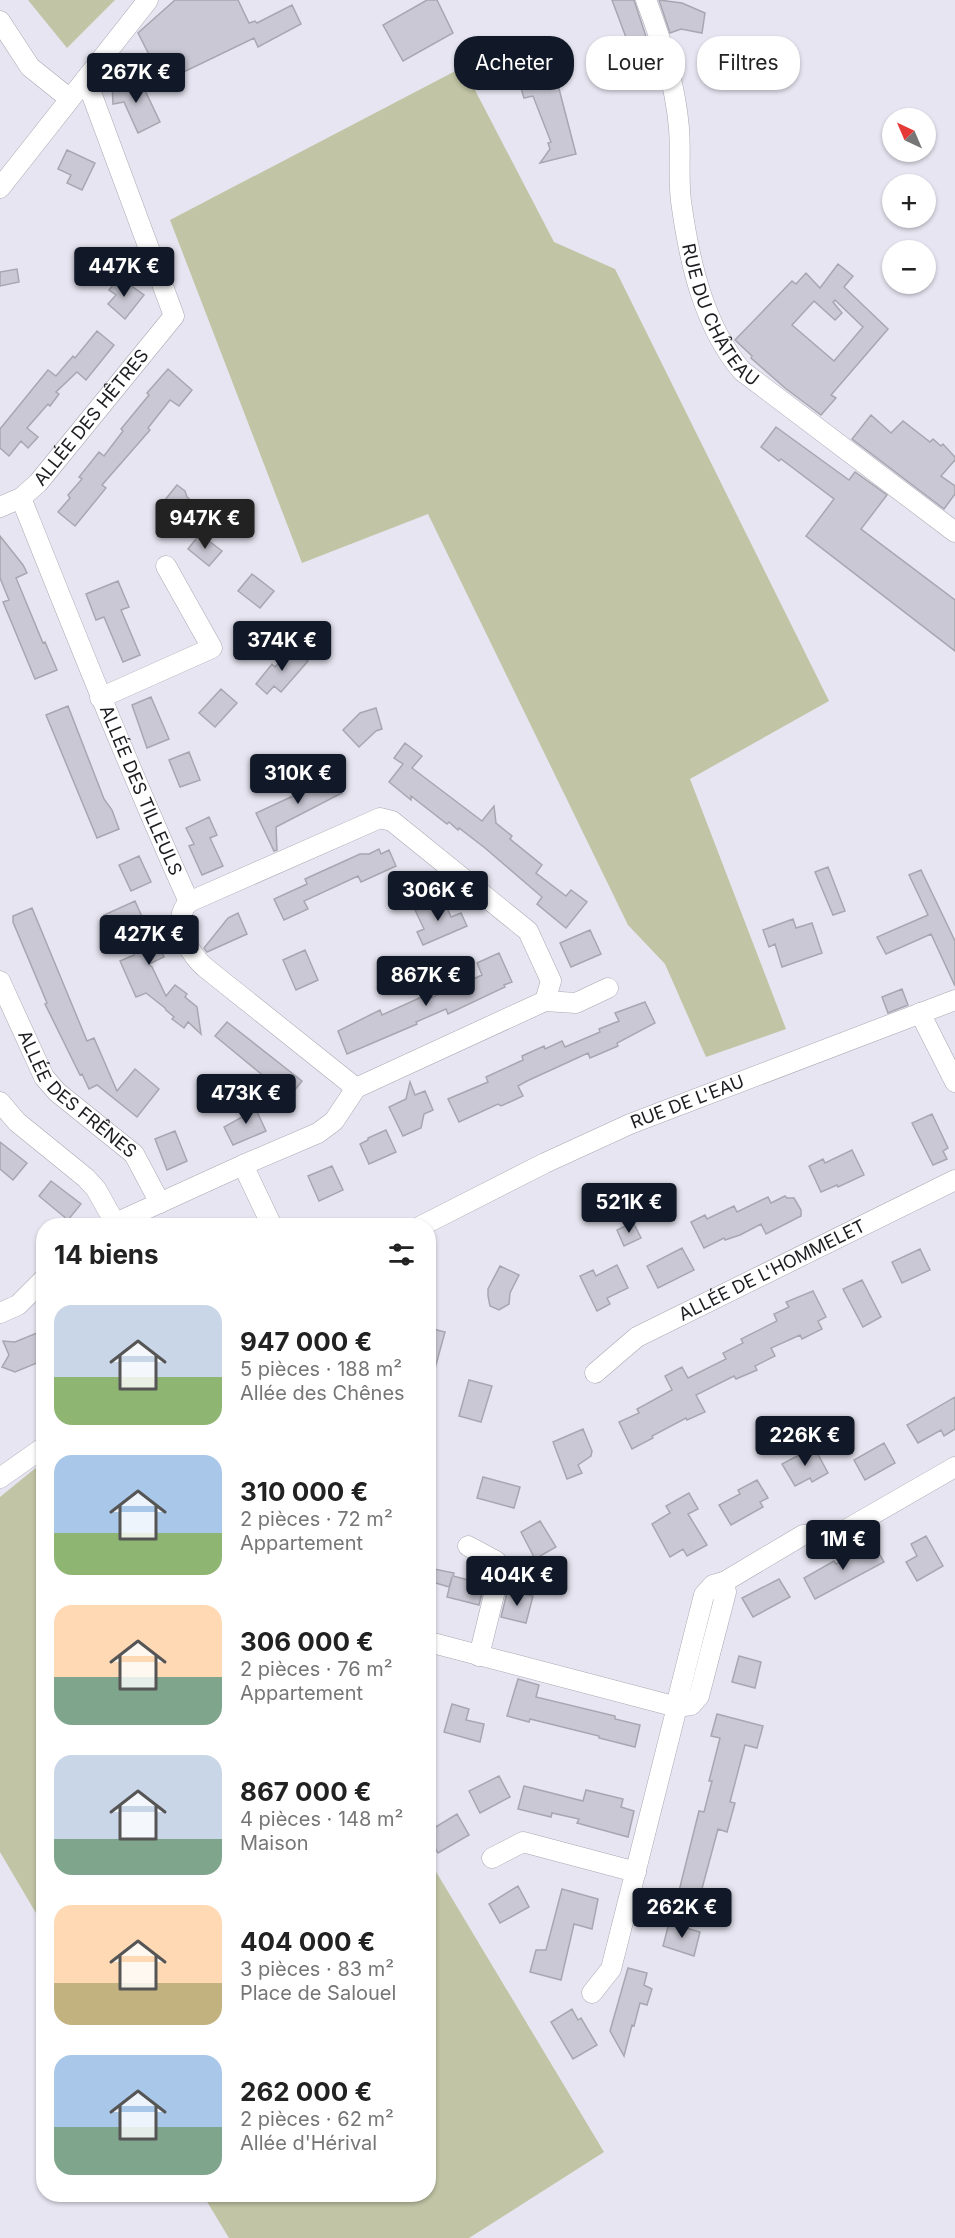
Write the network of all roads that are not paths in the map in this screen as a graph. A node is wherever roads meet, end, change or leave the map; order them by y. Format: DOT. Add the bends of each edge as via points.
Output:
graph roads {
  1 [pos="148,0"];
  2 [pos="646,0"];
  3 [pos="0,21"];
  4 [pos="86,79"];
  5 [pos="70,99"];
  6 [pos="0,188"];
  7 [pos="21,498"];
  8 [pos="0,507"];
  9 [pos="955,532"];
  10 [pos="166,566"];
  11 [pos="100,698"];
  12 [pos="189,902"];
  13 [pos="0,981"];
  14 [pos="608,988"];
  15 [pos="955,1000"];
  16 [pos="545,1001"];
  17 [pos="920,1013"];
  18 [pos="955,1082"];
  19 [pos="356,1088"];
  20 [pos="0,1102"];
  21 [pos="243,1165"];
  22 [pos="955,1180"];
  23 [pos="160,1203"];
  24 [pos="109,1218"];
  25 [pos="126,1218"];
  26 [pos="268,1218"];
  27 [pos="435,1218"];
  28 [pos="36,1287"];
  29 [pos="0,1313"];
  30 [pos="595,1373"];
  31 [pos="36,1453"];
  32 [pos="955,1467"];
  33 [pos="0,1479"];
  34 [pos="468,1546"];
  35 [pos="436,1644"];
  36 [pos="479,1656"];
  37 [pos="677,1707"];
  38 [pos="492,1858"];
  39 [pos="636,1872"];
  40 [pos="592,1993"];
  1 -- 4 [label="street"];
  2 -- 9 [label="street, RUE DU CHÂTEAU" via="672,83 679,129 681,200 700,293 726,352 742,371"];
  3 -- 5 [label="street" via="30,67"];
  4 -- 5 [label="street"];
  4 -- 7 [label="street, ALLÉE DES HÊTRES" via="174,316 39,483"];
  5 -- 6 [label="street"];
  7 -- 8 [label="street, ALLÉE DES HÊTRES"];
  7 -- 11 [label="street, ALLÉE DES TILLEULS"];
  10 -- 11 [label="street" via="212,648"];
  11 -- 12 [label="street, ALLÉE DES TILLEULS"];
  12 -- 16 [label="street" via="380,818 392,821 528,931 551,981"];
  12 -- 19 [label="street" via="181,914 181,924 198,962"];
  13 -- 23 [label="street, ALLÉE DES FRÊNES" via="44,1077 57,1092 128,1147"];
  14 -- 16 [label="street" via="576,1003"];
  15 -- 17 [label="street, RUE DE L'EAU"];
  16 -- 19 [label="street"];
  17 -- 18 [label="street"];
  17 -- 27 [label="street, RUE DE L'EAU" via="630,1124"];
  19 -- 21 [label="street" via="326,1128"];
  20 -- 24 [label="street" via="17,1122 86,1178 96,1189"];
  21 -- 23 [label="street"];
  21 -- 26 [label="street"];
  22 -- 30 [label="street, ALLÉE DE L'HOMMELET" via="637,1337"];
  23 -- 25 [label="street"];
  28 -- 29 [label="street" via="18,1305"];
  31 -- 33 [label="street"];
  32 -- 37 [label="street" via="842,1532 803,1535 713,1585 704,1595"];
  34 -- 36 [label="street" via="496,1562 500,1570"];
  35 -- 36 [label="street"];
  36 -- 37 [label="street"];
  37 -- 39 [label="street"];
  38 -- 39 [label="street" via="523,1842"];
  39 -- 40 [label="street" via="611,1969"];
}
